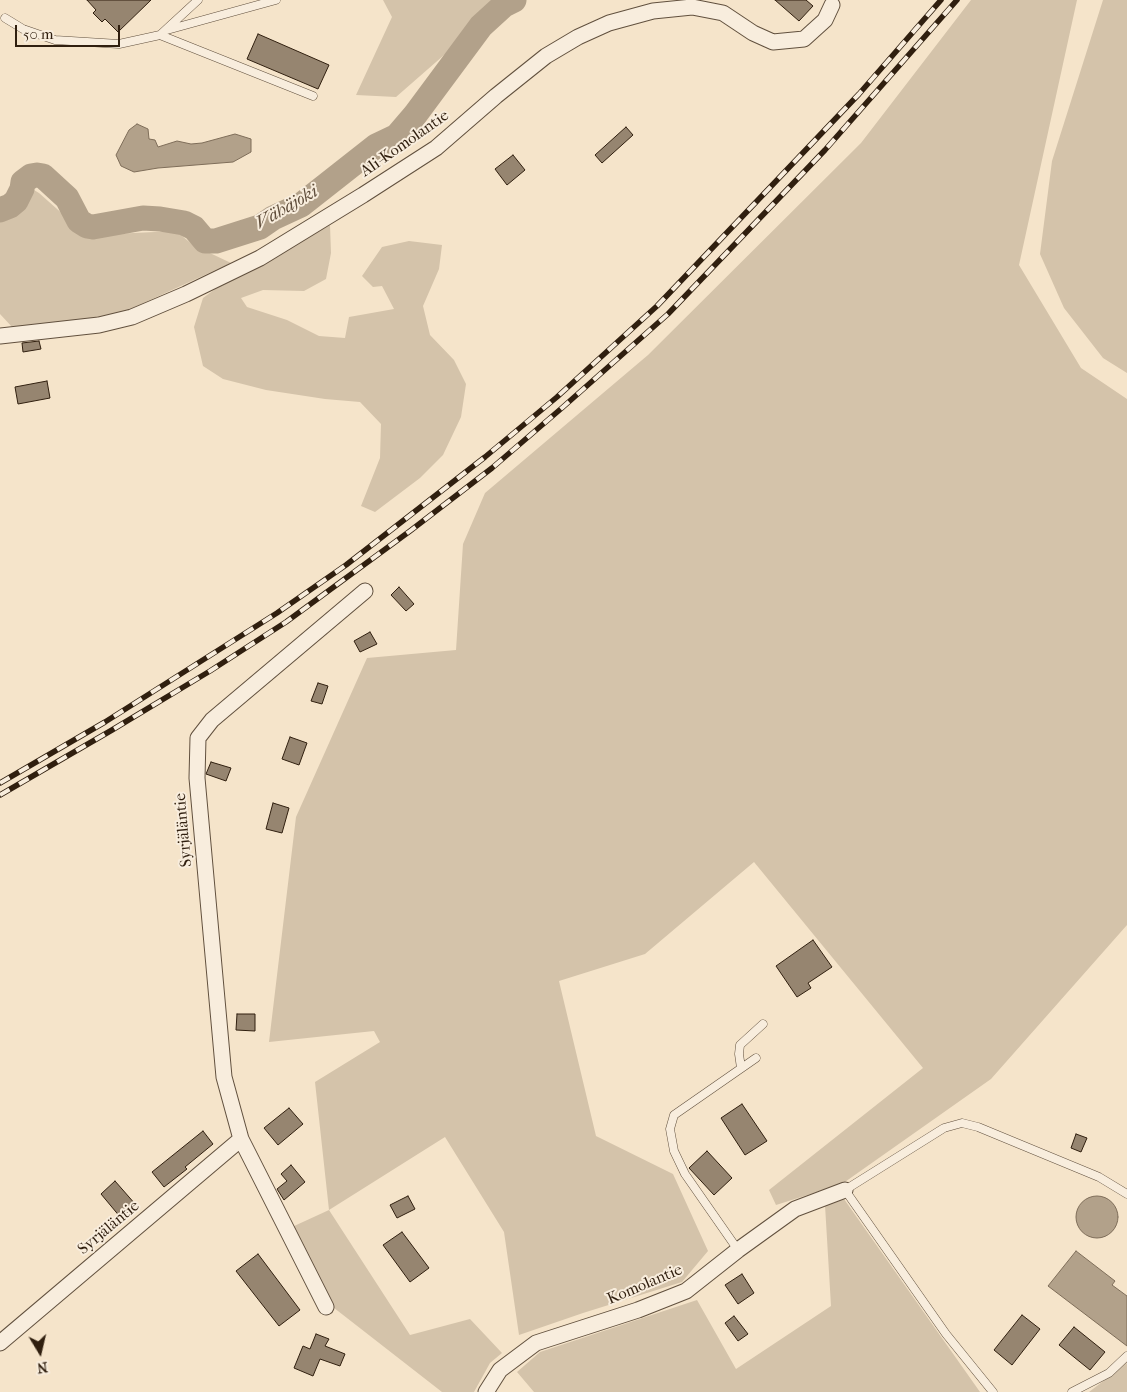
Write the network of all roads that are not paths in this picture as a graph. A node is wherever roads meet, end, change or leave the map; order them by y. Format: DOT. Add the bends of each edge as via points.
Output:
graph roads {
  1 [pos="198,0"];
  2 [pos="276,0"];
  3 [pos="832,5"];
  4 [pos="6,18"];
  5 [pos="162,33"];
  6 [pos="313,96"];
  7 [pos="0,336"];
  8 [pos="365,591"];
  9 [pos="763,1024"];
  10 [pos="756,1058"];
  11 [pos="741,1068"];
  12 [pos="241,1139"];
  13 [pos="845,1190"];
  14 [pos="1127,1194"];
  15 [pos="738,1250"];
  16 [pos="326,1307"];
  17 [pos="0,1343"];
  18 [pos="1127,1356"];
  19 [pos="486,1392"];
  20 [pos="993,1392"];
  21 [pos="1072,1392"];
  1 -- 5 [label="lane"];
  2 -- 5 [label="lane"];
  3 -- 7 [label="street, Ali-Komolantie" via="826,20 804,39 773,42 753,33 723,12 692,7 653,11 609,23 546,56 436,148 260,258 132,317 99,325"];
  4 -- 5 [label="lane" via="23,29 55,40 119,44"];
  5 -- 6 [label="lane"];
  8 -- 12 [label="street, Syrjäläntie" via="212,720 198,738 197,778 224,1078"];
  9 -- 11 [label="lane" via="740,1045"];
  10 -- 11 [label="lane"];
  11 -- 15 [label="lane" via="674,1115 670,1129 674,1151 685,1174"];
  12 -- 16 [label="street, Syrjäläntie"];
  12 -- 17 [label="street, Syrjäläntie"];
  13 -- 14 [label="lane" via="944,1128 962,1123 1099,1177"];
  13 -- 15 [label="street, Komolantie" via="795,1209"];
  13 -- 20 [label="lane" via="946,1334"];
  15 -- 19 [label="street, Komolantie" via="686,1291 536,1343 500,1370"];
  18 -- 21 [label="lane" via="1108,1372"];
}
